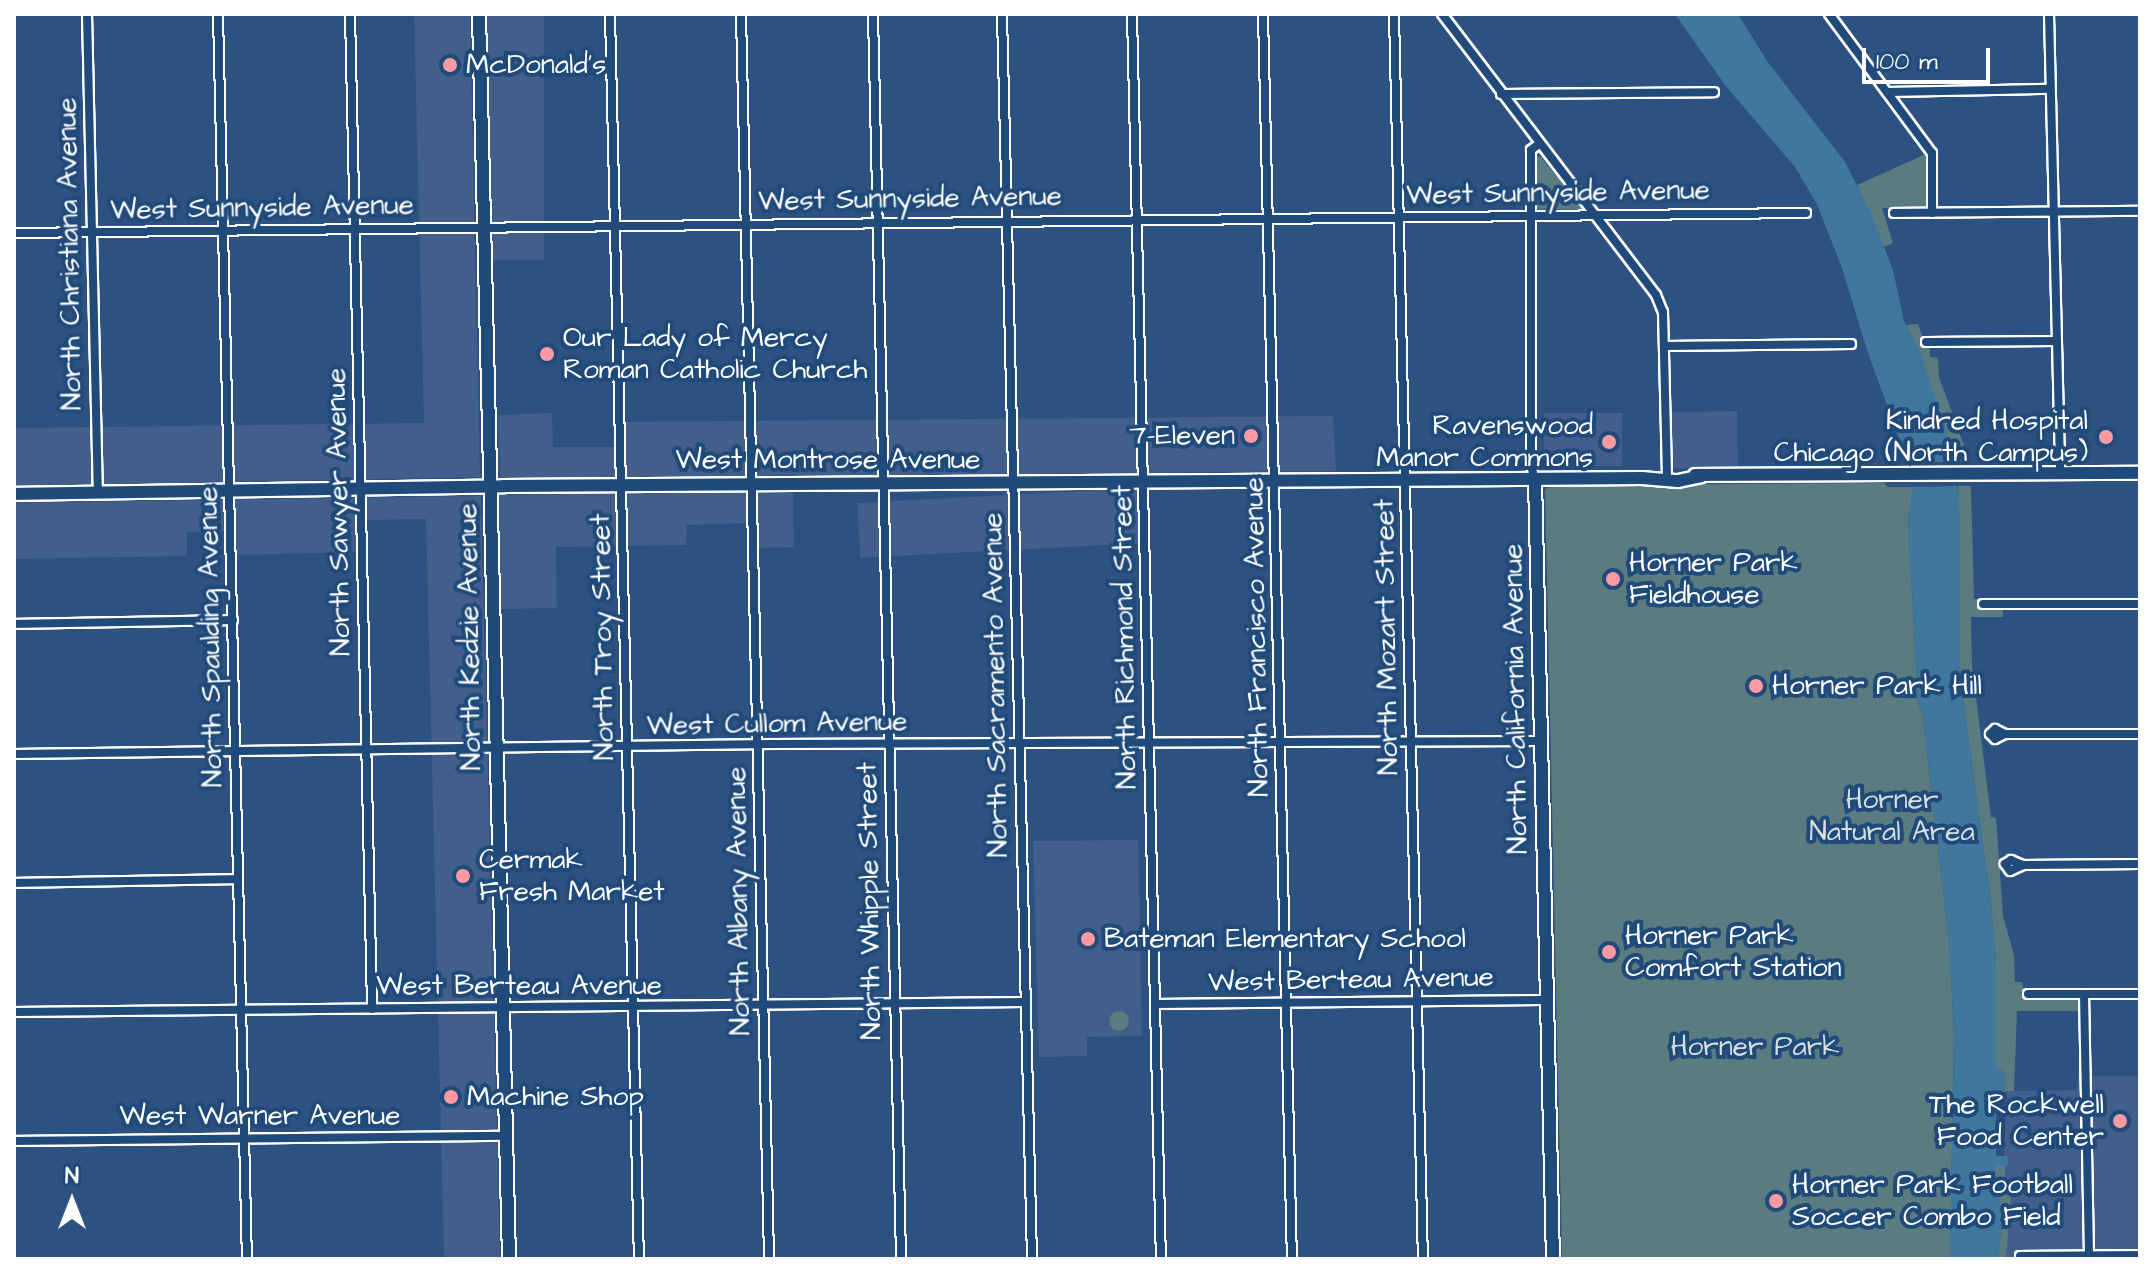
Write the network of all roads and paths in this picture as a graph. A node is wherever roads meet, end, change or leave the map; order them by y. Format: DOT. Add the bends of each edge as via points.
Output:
graph roads {
  1 [pos="87,14"];
  2 [pos="218,14"];
  3 [pos="350,14"];
  4 [pos="479,14"];
  5 [pos="610,14"];
  6 [pos="741,14"];
  7 [pos="873,14"];
  8 [pos="1002,14"];
  9 [pos="1132,14"];
  10 [pos="1263,14"];
  11 [pos="1394,14"];
  12 [pos="1442,14"];
  13 [pos="1829,14"];
  14 [pos="2049,14"];
  15 [pos="2050,89"];
  16 [pos="1714,92"];
  17 [pos="1887,92"];
  18 [pos="1501,94"];
  19 [pos="1539,144"];
  20 [pos="2140,211"];
  21 [pos="2053,212"];
  22 [pos="1806,213"];
  23 [pos="1894,213"];
  24 [pos="1932,213"];
  25 [pos="1530,215"];
  26 [pos="1595,215"];
  27 [pos="1399,216"];
  28 [pos="1269,218"];
  29 [pos="1137,219"];
  30 [pos="1007,220"];
  31 [pos="877,222"];
  32 [pos="746,223"];
  33 [pos="616,225"];
  34 [pos="484,227"];
  35 [pos="355,228"];
  36 [pos="223,230"];
  37 [pos="92,232"];
  38 [pos="14,233"];
  39 [pos="2056,341"];
  40 [pos="1926,342"];
  41 [pos="1851,344"];
  42 [pos="1664,346"];
  43 [pos="1665,470"];
  44 [pos="2060,473"];
  45 [pos="2140,473"];
  46 [pos="1701,476"];
  47 [pos="1642,478"];
  48 [pos="1535,479"];
  49 [pos="1406,480"];
  50 [pos="1276,481"];
  51 [pos="1143,482"];
  52 [pos="1013,483"];
  53 [pos="883,484"];
  54 [pos="752,485"];
  55 [pos="621,486"];
  56 [pos="490,487"];
  57 [pos="361,489"];
  58 [pos="230,491"];
  59 [pos="98,493"];
  60 [pos="14,494"];
  61 [pos="1983,604"];
  62 [pos="2140,604"];
  63 [pos="233,620"];
  64 [pos="14,624"];
  65 [pos="2005,734"];
  66 [pos="2140,734"];
  67 [pos="1541,741"];
  68 [pos="1412,742"];
  69 [pos="1281,743"];
  70 [pos="889,744"];
  71 [pos="1019,744"];
  72 [pos="1149,745"];
  73 [pos="758,746"];
  74 [pos="627,748"];
  75 [pos="496,749"];
  76 [pos="366,750"];
  77 [pos="236,751"];
  78 [pos="14,754"];
  79 [pos="2140,864"];
  80 [pos="2023,865"];
  81 [pos="238,879"];
  82 [pos="14,883"];
  83 [pos="2028,994"];
  84 [pos="2084,994"];
  85 [pos="2140,994"];
  86 [pos="1547,1000"];
  87 [pos="1025,1002"];
  88 [pos="1418,1002"];
  89 [pos="895,1003"];
  90 [pos="1287,1003"];
  91 [pos="1155,1004"];
  92 [pos="763,1005"];
  93 [pos="502,1007"];
  94 [pos="633,1007"];
  95 [pos="242,1009"];
  96 [pos="372,1009"];
  97 [pos="14,1012"];
  98 [pos="505,1136"];
  99 [pos="245,1139"];
  100 [pos="14,1141"];
  101 [pos="2140,1255"];
  102 [pos="2020,1256"];
  103 [pos="2089,1257"];
  104 [pos="247,1259"];
  105 [pos="509,1259"];
  106 [pos="639,1259"];
  107 [pos="769,1259"];
  108 [pos="901,1259"];
  109 [pos="1032,1259"];
  110 [pos="1161,1259"];
  111 [pos="1292,1259"];
  112 [pos="1423,1259"];
  113 [pos="1553,1259"];
  1 -- 37 [label="street, North Christiana Avenue"];
  2 -- 36 [label="street, North Spaulding Avenue"];
  3 -- 35 [label="street, North Sawyer Avenue"];
  4 -- 34 [label="main road, North Kedzie Avenue"];
  5 -- 33 [label="street, North Troy Street"];
  6 -- 32 [label="street, North Albany Avenue"];
  7 -- 31 [label="street, North Whipple Street"];
  8 -- 30 [label="street, North Sacramento Avenue"];
  9 -- 29 [label="street, North Richmond Street"];
  10 -- 28 [label="street, North Francisco Avenue"];
  11 -- 27 [label="street, North Mozart Street"];
  12 -- 18 [label="street"];
  13 -- 17 [label="street"];
  14 -- 15 [label="street"];
  15 -- 17 [label="street"];
  15 -- 21 [label="street"];
  16 -- 18 [label="street"];
  17 -- 24 [label="street" via="1932,153"];
  18 -- 19 [label="street"];
  19 -- 25 [label="street, North California Avenue" via="1531,150"];
  19 -- 26 [label="street"];
  20 -- 21 [label="street"];
  21 -- 24 [label="street"];
  21 -- 39 [label="street"];
  22 -- 26 [label="street, West Sunnyside Avenue"];
  23 -- 24 [label="street"];
  25 -- 26 [label="street, West Sunnyside Avenue"];
  25 -- 27 [label="street, West Sunnyside Avenue"];
  25 -- 48 [label="street, North California Avenue"];
  26 -- 42 [label="street" via="1656,295 1663,312"];
  27 -- 28 [label="street, West Sunnyside Avenue"];
  27 -- 49 [label="street, North Mozart Street"];
  28 -- 29 [label="street, West Sunnyside Avenue"];
  28 -- 50 [label="street, North Francisco Avenue"];
  29 -- 30 [label="street, West Sunnyside Avenue"];
  29 -- 51 [label="street, North Richmond Street"];
  30 -- 31 [label="street, West Sunnyside Avenue"];
  30 -- 52 [label="street, North Sacramento Avenue"];
  31 -- 32 [label="street, West Sunnyside Avenue"];
  31 -- 53 [label="street, North Whipple Street"];
  32 -- 33 [label="street, West Sunnyside Avenue"];
  32 -- 54 [label="street, North Albany Avenue"];
  33 -- 34 [label="street, West Sunnyside Avenue"];
  33 -- 55 [label="street, North Troy Street"];
  34 -- 35 [label="street, West Sunnyside Avenue"];
  34 -- 56 [label="main road, North Kedzie Avenue"];
  35 -- 36 [label="street, West Sunnyside Avenue"];
  35 -- 57 [label="street, North Sawyer Avenue"];
  36 -- 37 [label="street, West Sunnyside Avenue"];
  36 -- 58 [label="street, North Spaulding Avenue"];
  37 -- 38 [label="street, West Sunnyside Avenue"];
  37 -- 59 [label="street, North Christiana Avenue"];
  39 -- 40 [label="street"];
  39 -- 44 [label="street"];
  41 -- 42 [label="street"];
  42 -- 43 [label="street"];
  43 -- 46 [label="main road, West Montrose Avenue"];
  43 -- 47 [label="main road, West Montrose Avenue"];
  44 -- 45 [label="main road, West Montrose Avenue"];
  44 -- 46 [label="main road, West Montrose Avenue"];
  46 -- 47 [label="main road, West Montrose Avenue" via="1689,481"];
  47 -- 48 [label="main road, West Montrose Avenue"];
  48 -- 49 [label="main road, West Montrose Avenue"];
  48 -- 67 [label="main road, North California Avenue"];
  49 -- 50 [label="main road, West Montrose Avenue"];
  49 -- 68 [label="street, North Mozart Street"];
  50 -- 51 [label="main road, West Montrose Avenue"];
  50 -- 69 [label="street, North Francisco Avenue"];
  51 -- 52 [label="main road, West Montrose Avenue"];
  51 -- 72 [label="street, North Richmond Street"];
  52 -- 53 [label="main road, West Montrose Avenue"];
  52 -- 71 [label="street, North Sacramento Avenue"];
  53 -- 54 [label="main road, West Montrose Avenue"];
  53 -- 70 [label="street, North Whipple Street"];
  54 -- 55 [label="main road, West Montrose Avenue"];
  54 -- 73 [label="street, North Albany Avenue"];
  55 -- 56 [label="main road, West Montrose Avenue"];
  55 -- 74 [label="street, North Troy Street"];
  56 -- 57 [label="main road, West Montrose Avenue"];
  56 -- 75 [label="main road, North Kedzie Avenue"];
  57 -- 58 [label="main road, West Montrose Avenue"];
  57 -- 76 [label="street, North Sawyer Avenue"];
  58 -- 59 [label="main road, West Montrose Avenue"];
  58 -- 63 [label="street, North Spaulding Avenue"];
  59 -- 60 [label="main road, West Montrose Avenue"];
  61 -- 62 [label="street"];
  63 -- 64 [label="street"];
  63 -- 77 [label="street, North Spaulding Avenue"];
  65 -- 66 [label="street"];
  67 -- 68 [label="street, West Cullom Avenue"];
  67 -- 86 [label="main road, North California Avenue"];
  68 -- 69 [label="street, West Cullom Avenue"];
  68 -- 88 [label="street, North Mozart Street"];
  69 -- 72 [label="street, West Cullom Avenue"];
  69 -- 90 [label="street, North Francisco Avenue"];
  70 -- 71 [label="street, West Cullom Avenue"];
  70 -- 73 [label="street, West Cullom Avenue"];
  70 -- 89 [label="street, North Whipple Street"];
  71 -- 72 [label="street, West Cullom Avenue"];
  71 -- 87 [label="street, North Sacramento Avenue"];
  72 -- 91 [label="street, North Richmond Street"];
  73 -- 74 [label="street, West Cullom Avenue"];
  73 -- 92 [label="street, North Albany Avenue"];
  74 -- 75 [label="street, West Cullom Avenue"];
  74 -- 94 [label="street, North Troy Street"];
  75 -- 76 [label="street, West Cullom Avenue"];
  75 -- 93 [label="main road, North Kedzie Avenue"];
  76 -- 77 [label="street, West Cullom Avenue"];
  76 -- 96 [label="street, North Sawyer Avenue"];
  77 -- 78 [label="street, West Cullom Avenue"];
  77 -- 81 [label="street, North Spaulding Avenue"];
  79 -- 80 [label="street"];
  81 -- 82 [label="street"];
  81 -- 95 [label="street, North Spaulding Avenue"];
  83 -- 84 [label="street"];
  84 -- 85 [label="street"];
  84 -- 103 [label="street"];
  86 -- 88 [label="street, West Berteau Avenue"];
  86 -- 113 [label="main road, North California Avenue"];
  87 -- 89 [label="street, West Berteau Avenue"];
  87 -- 109 [label="street, North Sacramento Avenue"];
  88 -- 90 [label="street, West Berteau Avenue"];
  88 -- 112 [label="street, North Mozart Street"];
  89 -- 92 [label="street, West Berteau Avenue"];
  89 -- 108 [label="street, North Whipple Street"];
  90 -- 91 [label="street, West Berteau Avenue"];
  90 -- 111 [label="street, North Francisco Avenue"];
  91 -- 110 [label="street, North Richmond Street"];
  92 -- 94 [label="street, West Berteau Avenue"];
  92 -- 107 [label="street, North Albany Avenue"];
  93 -- 94 [label="street, West Berteau Avenue"];
  93 -- 96 [label="street, West Berteau Avenue"];
  93 -- 98 [label="main road, North Kedzie Avenue"];
  94 -- 106 [label="street, North Troy Street"];
  95 -- 96 [label="street, West Berteau Avenue"];
  95 -- 97 [label="street, West Berteau Avenue"];
  95 -- 99 [label="street, North Spaulding Avenue"];
  98 -- 99 [label="street, West Warner Avenue"];
  98 -- 105 [label="main road, North Kedzie Avenue"];
  99 -- 100 [label="street, West Warner Avenue"];
  99 -- 104 [label="street, North Spaulding Avenue"];
  101 -- 103 [label="street"];
  102 -- 103 [label="street"];
}
